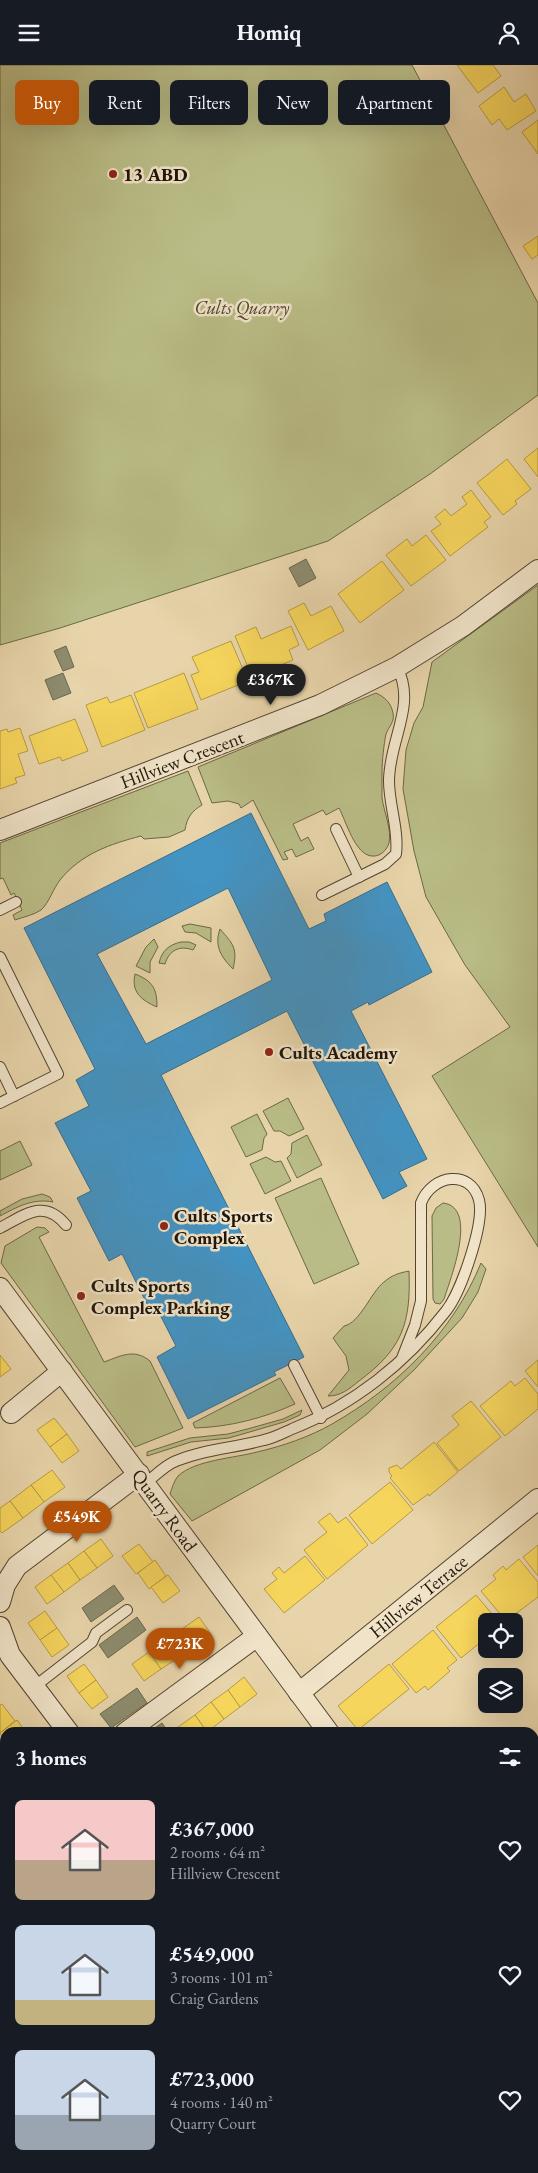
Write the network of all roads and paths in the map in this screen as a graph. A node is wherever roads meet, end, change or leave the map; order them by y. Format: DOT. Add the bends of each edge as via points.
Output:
graph roads {
  1 [pos="538,570"];
  2 [pos="397,667"];
  3 [pos="336,829"];
  4 [pos="0,830"];
  5 [pos="359,877"];
  6 [pos="322,895"];
  7 [pos="16,902"];
  8 [pos="0,910"];
  9 [pos="0,957"];
  10 [pos="0,1067"];
  11 [pos="14,1096"];
  12 [pos="0,1103"];
  13 [pos="66,1225"];
  14 [pos="0,1228"];
  15 [pos="0,1288"];
  16 [pos="402,1358"];
  17 [pos="294,1365"];
  18 [pos="62,1371"];
  19 [pos="11,1413"];
  20 [pos="321,1418"];
  21 [pos="142,1479"];
  22 [pos="538,1499"];
  23 [pos="0,1602"];
  24 [pos="127,1611"];
  25 [pos="0,1627"];
  26 [pos="256,1636"];
  27 [pos="34,1687"];
  28 [pos="299,1693"];
  29 [pos="64,1727"];
  30 [pos="133,1727"];
  31 [pos="324,1727"];
  1 -- 2 [label="street, Hillview Crescent" via="463,626"];
  2 -- 4 [label="street, Hillview Crescent" via="320,705"];
  2 -- 5 [label="lane" via="403,679 406,702 392,749 389,780 396,854 386,864"];
  3 -- 5 [label="lane"];
  5 -- 6 [label="lane"];
  7 -- 8 [label="lane"];
  9 -- 11 [label="lane" via="58,1074"];
  10 -- 11 [label="lane"];
  11 -- 12 [label="lane"];
  13 -- 14 [label="lane" via="58,1215 46,1210 31,1211"];
  15 -- 18 [label="street, Quarry Road"];
  16 -- 16 [label="lane" via="421,1301 421,1203 425,1193 440,1181 459,1180 475,1190 479,1200 474,1245 448,1308"];
  16 -- 20 [label="lane" via="362,1393"];
  17 -- 20 [label="lane"];
  18 -- 19 [label="street"];
  18 -- 21 [label="street, Quarry Road"];
  20 -- 21 [label="lane" via="266,1440 174,1461"];
  21 -- 23 [label="street" via="17,1566 5,1585"];
  21 -- 26 [label="street, Quarry Road"];
  22 -- 28 [label="street, Hillview Terrace"];
  24 -- 27 [label="lane" via="96,1633 92,1642"];
  25 -- 27 [label="street" via="10,1655"];
  26 -- 28 [label="street, Quarry Road"];
  26 -- 30 [label="street"];
  27 -- 29 [label="street"];
  28 -- 31 [label="street, Quarry Road"];
}
